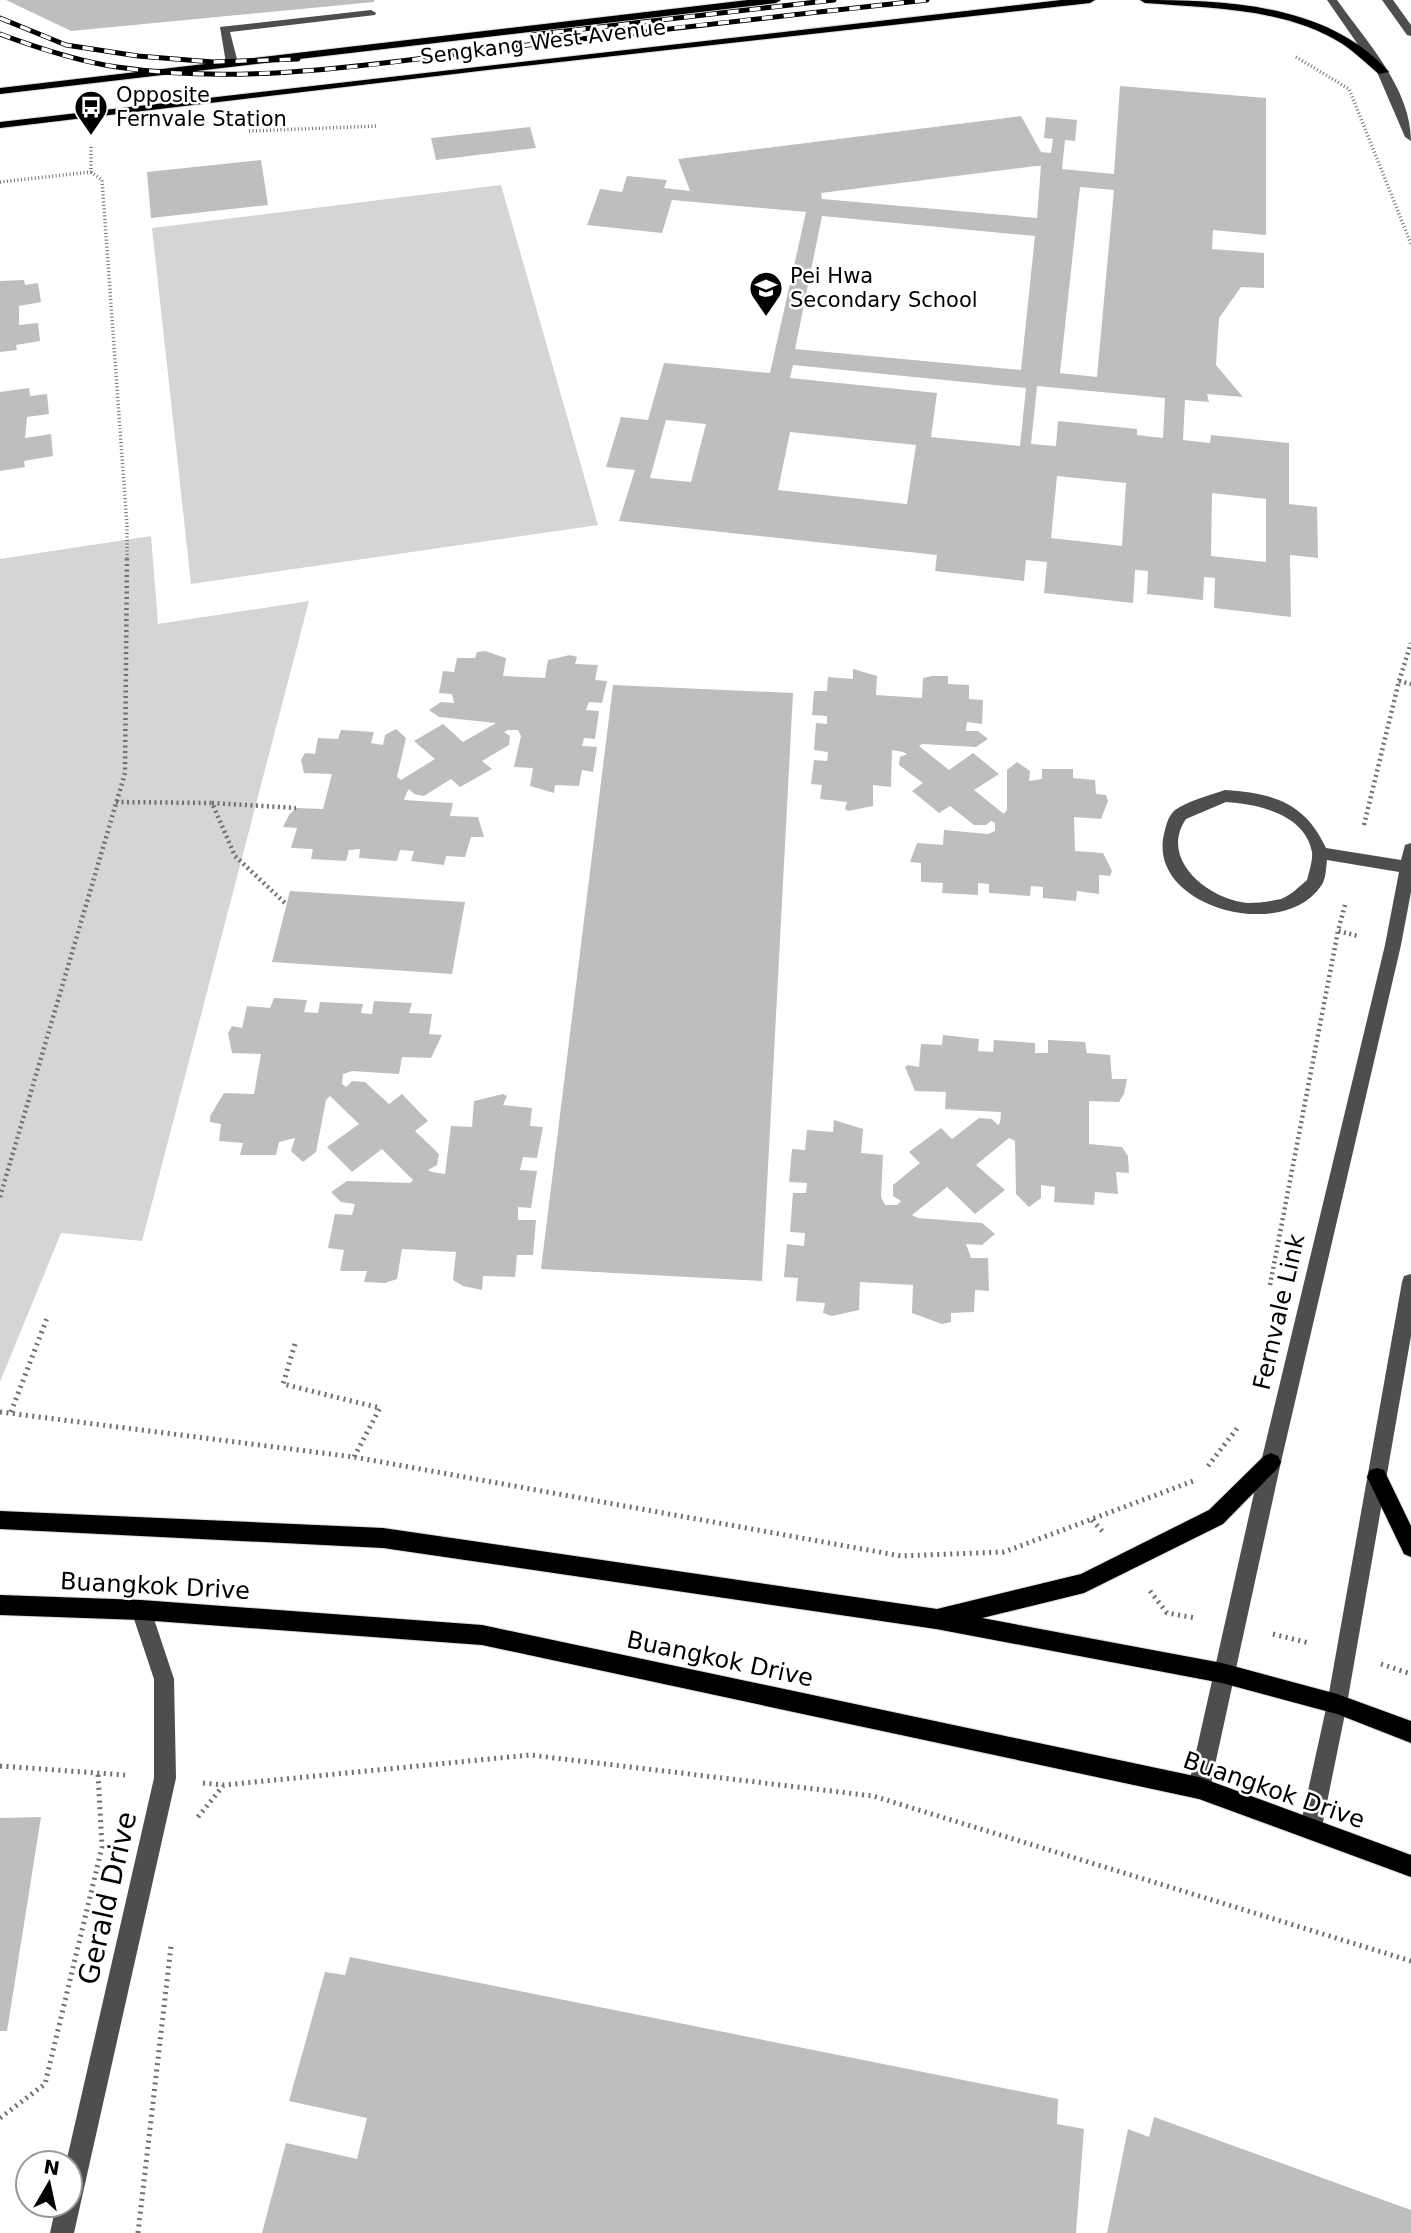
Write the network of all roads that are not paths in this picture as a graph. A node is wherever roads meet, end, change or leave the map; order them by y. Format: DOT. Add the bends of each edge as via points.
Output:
graph roads {
  1 [pos="776,0"];
  2 [pos="1090,0"];
  3 [pos="1145,0"];
  4 [pos="1332,0"];
  5 [pos="1387,0"];
  6 [pos="371,13"];
  7 [pos="1411,33"];
  8 [pos="232,64"];
  9 [pos="1383,72"];
  10 [pos="0,91"];
  11 [pos="0,125"];
  12 [pos="1411,138"];
  13 [pos="1320,853"];
  14 [pos="1409,858"];
  15 [pos="1411,1282"];
  16 [pos="1271,1462"];
  17 [pos="1377,1476"];
  18 [pos="0,1520"];
  19 [pos="1411,1547"];
  20 [pos="0,1605"];
  21 [pos="141,1609"];
  22 [pos="936,1619"];
  23 [pos="1222,1673"];
  24 [pos="1337,1704"];
  25 [pos="1411,1732"];
  26 [pos="1199,1788"];
  27 [pos="1311,1827"];
  28 [pos="1411,1866"];
  29 [pos="81,2149"];
  1 -- 8 [label="main road, Sengkang West Avenue"];
  2 -- 11 [label="main road, Sengkang West Avenue"];
  3 -- 9 [label="main road" via="1264,14 1305,24 1342,38"];
  4 -- 9 [label="street"];
  5 -- 7 [label="street"];
  6 -- 8 [label="street" via="225,29"];
  8 -- 10 [label="main road, Sengkang West Avenue"];
  9 -- 12 [label="street"];
  13 -- 13 [label="street" via="1315,883 1287,904 1248,909 1206,897 1180,874 1169,848 1180,815 1225,796 1256,798 1287,810 1309,829"];
  13 -- 14 [label="street"];
  14 -- 16 [label="street, Fernvale Link" via="1393,945"];
  15 -- 17 [label="street"];
  16 -- 22 [label="main road" via="1216,1517 1084,1583"];
  16 -- 23 [label="street, Fernvale Link"];
  17 -- 19 [label="main road"];
  17 -- 24 [label="street"];
  18 -- 22 [label="main road" via="383,1538"];
  20 -- 21 [label="main road, Buangkok Drive"];
  21 -- 26 [label="main road, Buangkok Drive" via="482,1635"];
  21 -- 29 [label="street, Gerald Drive" via="164,1679 165,1778"];
  22 -- 23 [label="main road"];
  23 -- 24 [label="main road"];
  23 -- 26 [label="street, Fernvale Link"];
  24 -- 25 [label="main road"];
  24 -- 27 [label="street"];
  26 -- 27 [label="main road, Buangkok Drive"];
  27 -- 28 [label="main road, Buangkok Drive"];
}
